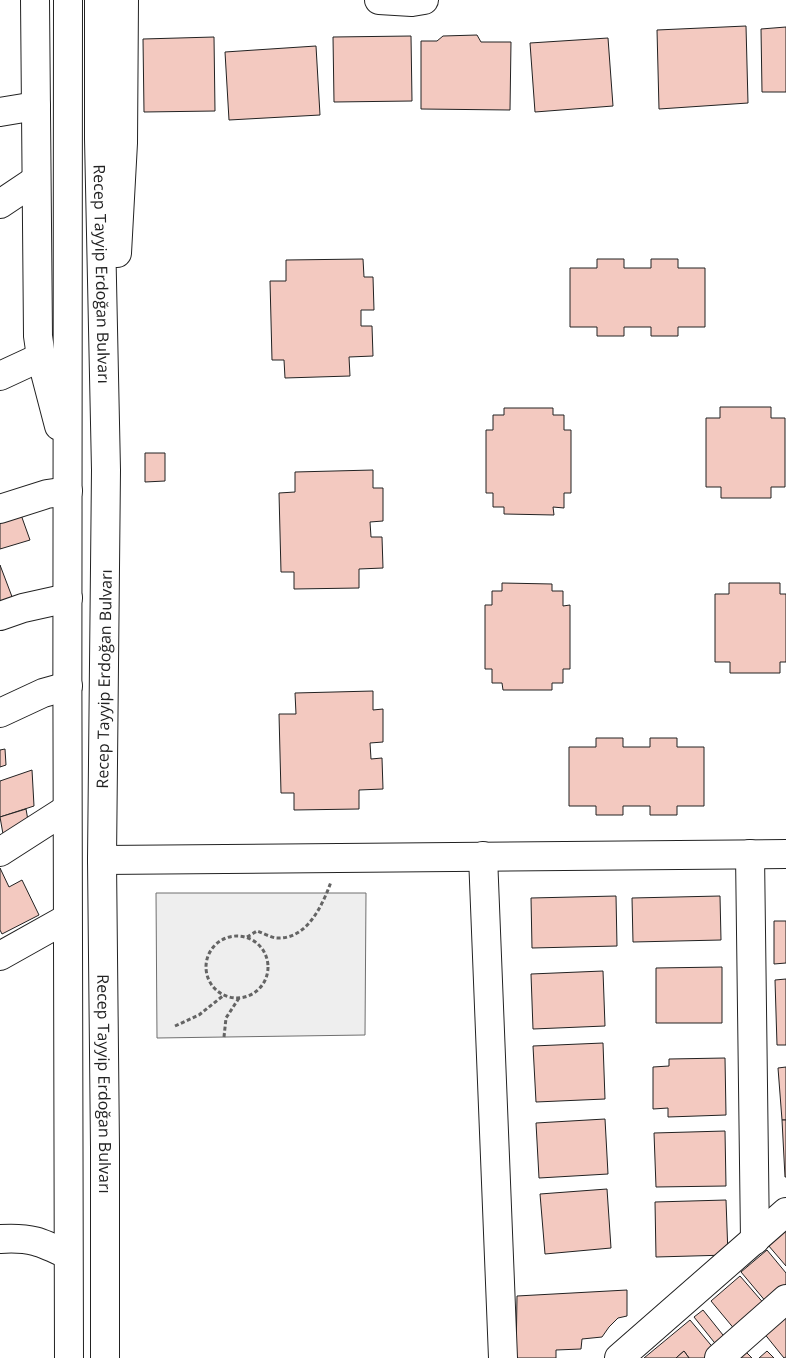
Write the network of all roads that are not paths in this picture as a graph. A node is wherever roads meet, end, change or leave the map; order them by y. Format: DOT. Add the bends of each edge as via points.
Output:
graph roads {
  1 [pos="35,0"];
  2 [pos="68,0"];
  3 [pos="99,0"];
  4 [pos="124,0"];
  5 [pos="378,0"];
  6 [pos="416,1"];
  7 [pos="36,106"];
  8 [pos="0,112"];
  9 [pos="36,180"];
  10 [pos="0,204"];
  11 [pos="41,358"];
  12 [pos="0,376"];
  13 [pos="68,458"];
  14 [pos="106,470"];
  15 [pos="68,491"];
  16 [pos="0,509"];
  17 [pos="68,598"];
  18 [pos="0,616"];
  19 [pos="68,686"];
  20 [pos="0,713"];
  21 [pos="67,809"];
  22 [pos="0,852"];
  23 [pos="750,854"];
  24 [pos="786,854"];
  25 [pos="484,856"];
  26 [pos="102,860"];
  27 [pos="66,919"];
  28 [pos="0,956"];
  29 [pos="786,1212"];
  30 [pos="0,1239"];
  31 [pos="755,1240"];
  32 [pos="68,1256"];
  33 [pos="786,1299"];
  34 [pos="69,1358"];
  35 [pos="105,1358"];
  36 [pos="503,1358"];
  37 [pos="619,1358"];
  38 [pos="719,1358"];
  1 -- 7 [label="main road"];
  2 -- 13 [label="main road, Recep Tayyip Erdoğan Bulvarı"];
  3 -- 14 [label="main road, Recep Tayyip Erdoğan Bulvarı"];
  4 -- 14 [label="main road" via="124,143"];
  5 -- 6 [label="main road"];
  7 -- 8 [label="main road"];
  7 -- 9 [label="main road"];
  9 -- 10 [label="main road"];
  9 -- 11 [label="main road"];
  11 -- 12 [label="main road"];
  11 -- 13 [label="main road"];
  13 -- 15 [label="main road, Recep Tayyip Erdoğan Bulvarı"];
  14 -- 26 [label="main road, Recep Tayyip Erdoğan Bulvarı"];
  15 -- 16 [label="main road"];
  15 -- 17 [label="main road, Recep Tayyip Erdoğan Bulvarı"];
  17 -- 18 [label="main road"];
  17 -- 19 [label="main road, Recep Tayyip Erdoğan Bulvarı"];
  19 -- 20 [label="main road" via="42,693"];
  19 -- 21 [label="main road, Recep Tayyip Erdoğan Bulvarı"];
  21 -- 22 [label="main road"];
  21 -- 27 [label="main road, Recep Tayyip Erdoğan Bulvarı"];
  23 -- 24 [label="main road"];
  23 -- 25 [label="main road"];
  23 -- 31 [label="main road"];
  25 -- 26 [label="main road"];
  25 -- 36 [label="main road"];
  26 -- 35 [label="main road, Recep Tayyip Erdoğan Bulvarı"];
  27 -- 28 [label="main road"];
  27 -- 32 [label="main road, Recep Tayyip Erdoğan Bulvarı"];
  29 -- 31 [label="main road"];
  30 -- 32 [label="main road" via="42,1242"];
  31 -- 37 [label="main road"];
  32 -- 34 [label="main road, Recep Tayyip Erdoğan Bulvarı"];
  33 -- 38 [label="main road"];
}
